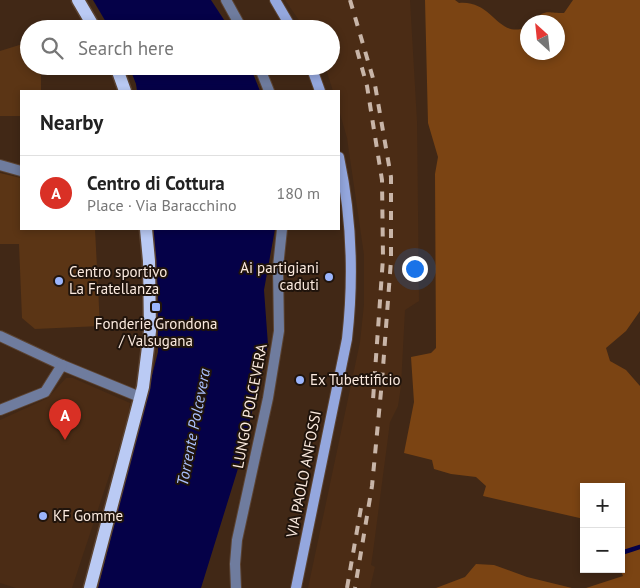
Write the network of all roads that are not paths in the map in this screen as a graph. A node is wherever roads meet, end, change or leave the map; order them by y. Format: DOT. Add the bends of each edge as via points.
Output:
graph roads {
  1 [pos="78,0"];
  2 [pos="226,0"];
  3 [pos="275,0"];
  4 [pos="90,20"];
  5 [pos="237,20"];
  6 [pos="287,20"];
  7 [pos="119,75"];
  8 [pos="263,75"];
  9 [pos="314,75"];
  10 [pos="125,90"];
  11 [pos="269,90"];
  12 [pos="320,90"];
  13 [pos="340,164"];
  14 [pos="0,165"];
  15 [pos="20,171"];
  16 [pos="146,230"];
  17 [pos="282,230"];
  18 [pos="0,336"];
  19 [pos="62,365"];
  20 [pos="140,397"];
  21 [pos="0,410"];
  22 [pos="90,588"];
  23 [pos="236,588"];
  24 [pos="296,588"];
  1 -- 4 [label="main road"];
  2 -- 5 [label="street"];
  3 -- 6 [label="main road"];
  7 -- 10 [label="main road"];
  8 -- 11 [label="street"];
  9 -- 12 [label="main road"];
  13 -- 24 [label="main road, VIA PAOLO ANFOSSI" via="351,238 351,303 347,339"];
  14 -- 15 [label="street"];
  16 -- 20 [label="main road" via="150,331"];
  17 -- 23 [label="street, LUNGO POLCEVERA" via="278,268 279,331 238,540"];
  18 -- 19 [label="street"];
  19 -- 20 [label="street"];
  19 -- 21 [label="street" via="45,392"];
  20 -- 22 [label="main road"];
}
